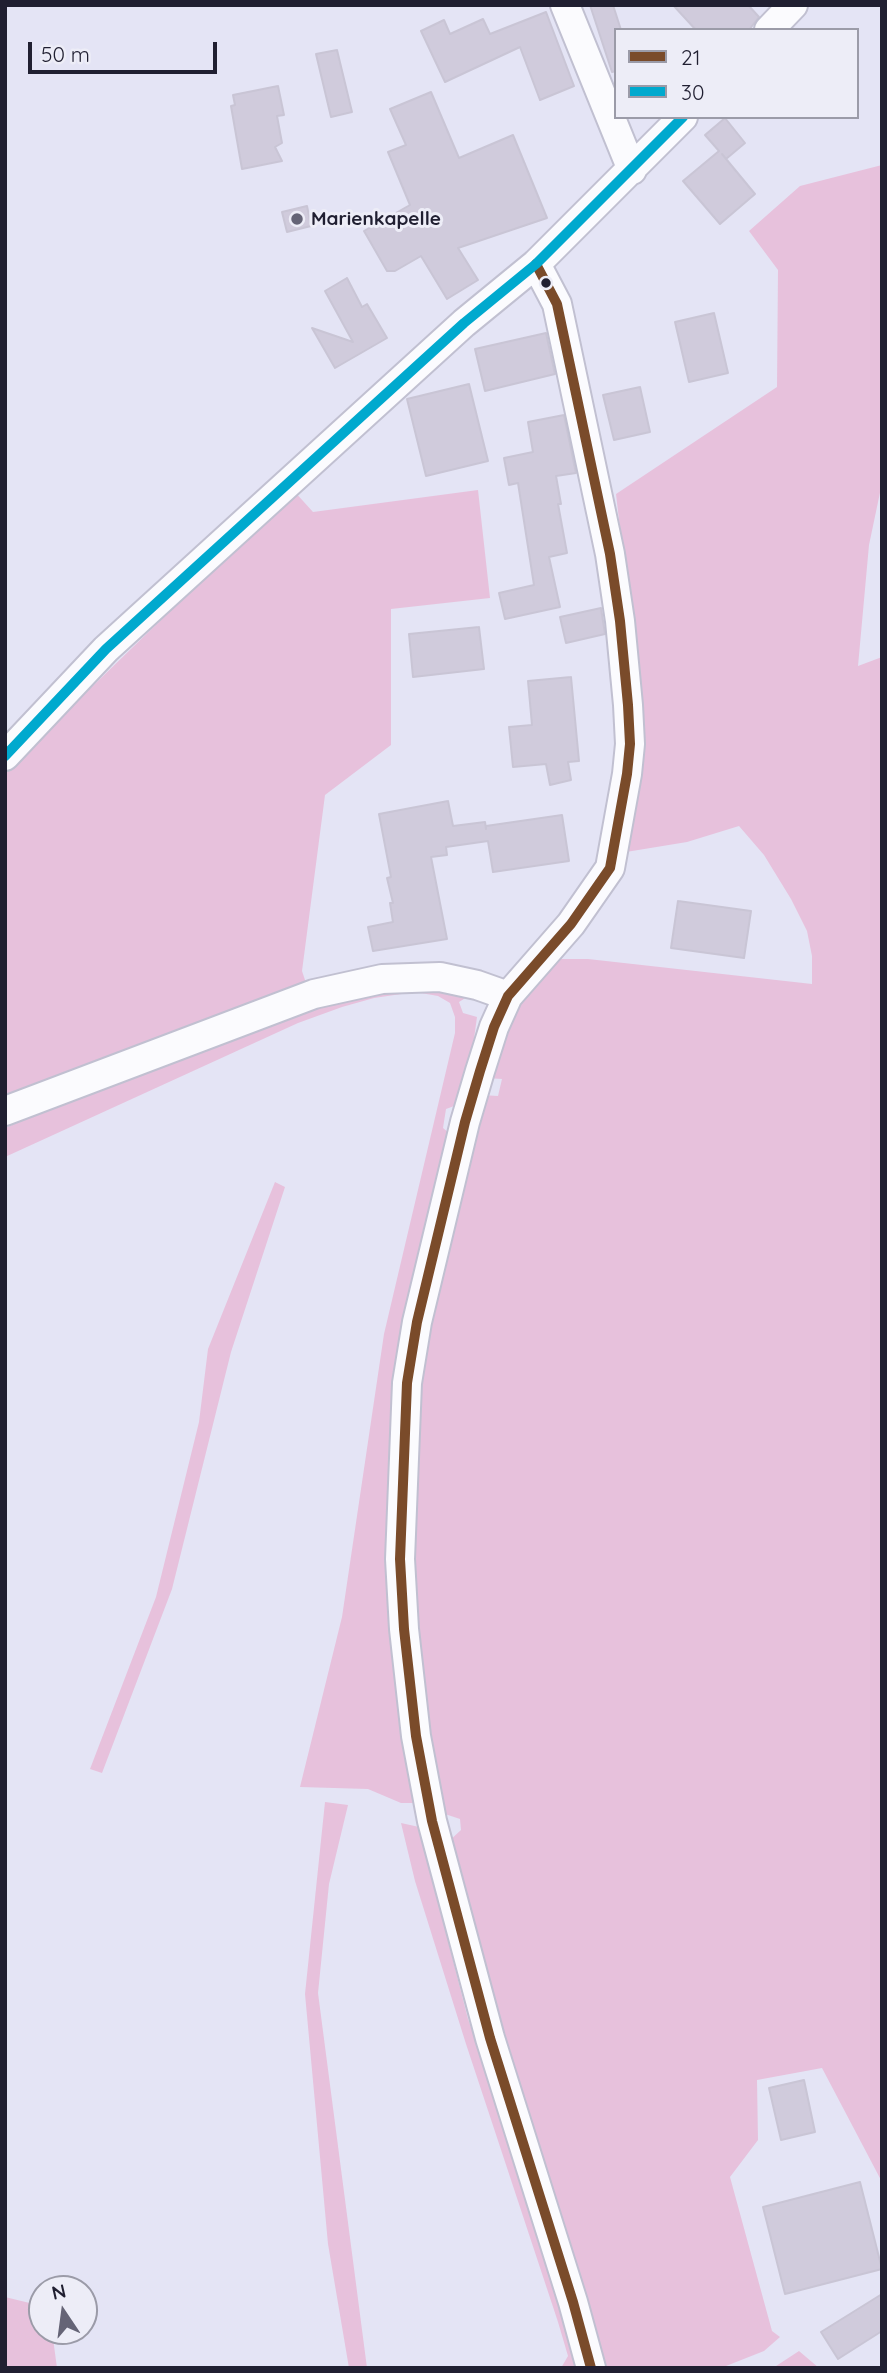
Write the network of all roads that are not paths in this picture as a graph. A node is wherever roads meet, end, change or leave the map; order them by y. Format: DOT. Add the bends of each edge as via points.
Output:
graph roads {
  1 [pos="565,5"];
  2 [pos="793,5"];
  3 [pos="771,28"];
  4 [pos="681,119"];
  5 [pos="632,170"];
  6 [pos="536,264"];
  7 [pos="5,756"];
  8 [pos="508,996"];
  9 [pos="5,1111"];
  10 [pos="591,2368"];
  1 -- 5 [label="street"];
  2 -- 3 [label="street"];
  4 -- 5 [label="street"];
  5 -- 6 [label="street"];
  6 -- 7 [label="street" via="272,495 106,649"];
  6 -- 8 [label="street" via="557,304 600,503 620,621 630,744 610,868 571,924"];
  8 -- 9 [label="street" via="440,977 382,979 314,994"];
  8 -- 10 [label="street" via="465,1122 417,1322 407,1383 400,1559 404,1629 416,1736 432,1821 490,2038"];
}
